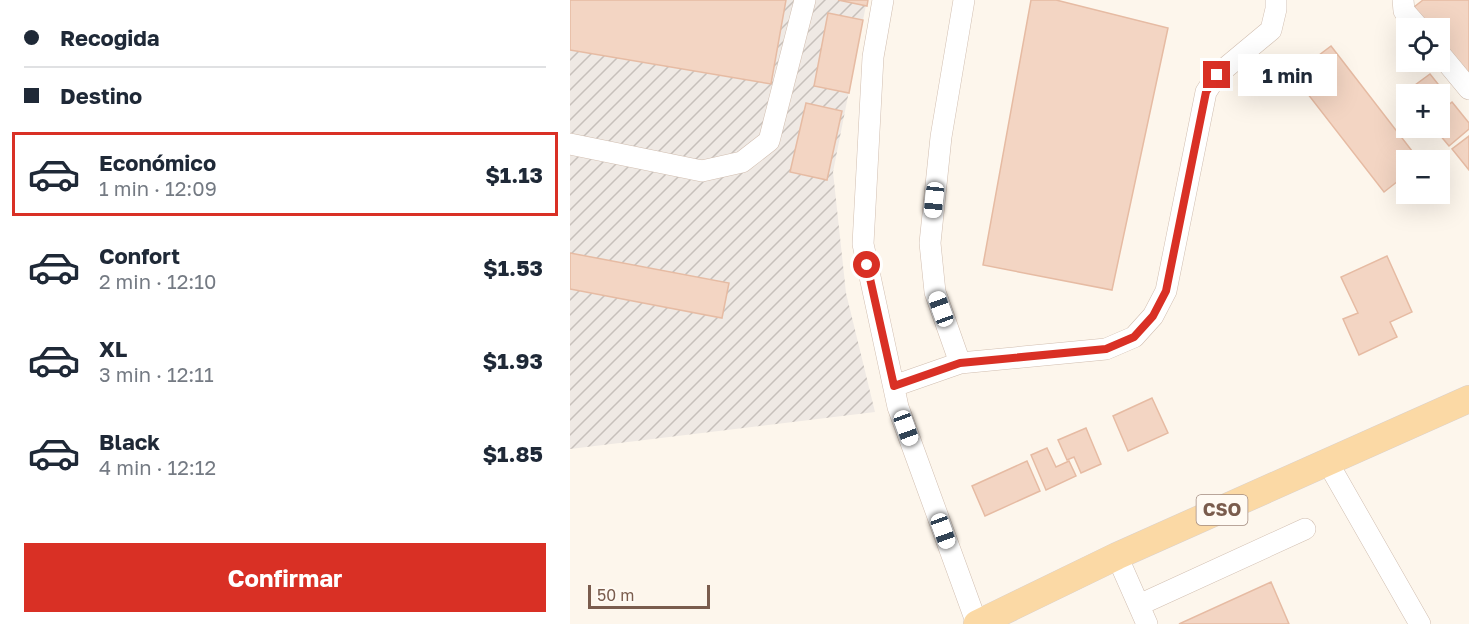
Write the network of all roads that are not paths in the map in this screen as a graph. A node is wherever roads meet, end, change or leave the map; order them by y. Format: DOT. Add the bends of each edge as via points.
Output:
graph roads {
  1 [pos="805,0"];
  2 [pos="884,0"];
  3 [pos="964,0"];
  4 [pos="1276,0"];
  5 [pos="1403,0"];
  6 [pos="1410,18"];
  7 [pos="1450,66"];
  8 [pos="1469,90"];
  9 [pos="570,144"];
  10 [pos="960,363"];
  11 [pos="894,386"];
  12 [pos="1469,399"];
  13 [pos="1328,463"];
  14 [pos="1305,529"];
  15 [pos="1117,556"];
  16 [pos="1143,615"];
  17 [pos="977,624"];
  18 [pos="1420,624"];
  1 -- 9 [label="street" via="769,141 742,162 702,171"];
  2 -- 11 [label="street" via="873,57 863,244"];
  3 -- 10 [label="street" via="941,137 930,243 935,292"];
  4 -- 10 [label="street" via="1271,30 1217,75 1206,92 1173,264 1166,291 1153,316 1134,337 1106,349"];
  5 -- 6 [label="street" via="1404,11"];
  7 -- 8 [label="street"];
  10 -- 11 [label="street"];
  11 -- 17 [label="street" via="898,407"];
  12 -- 13 [label="main road, CSO"];
  13 -- 15 [label="main road, CSO"];
  13 -- 18 [label="street"];
  14 -- 16 [label="street"];
  15 -- 16 [label="street"];
  15 -- 17 [label="main road, CSO"];
}
